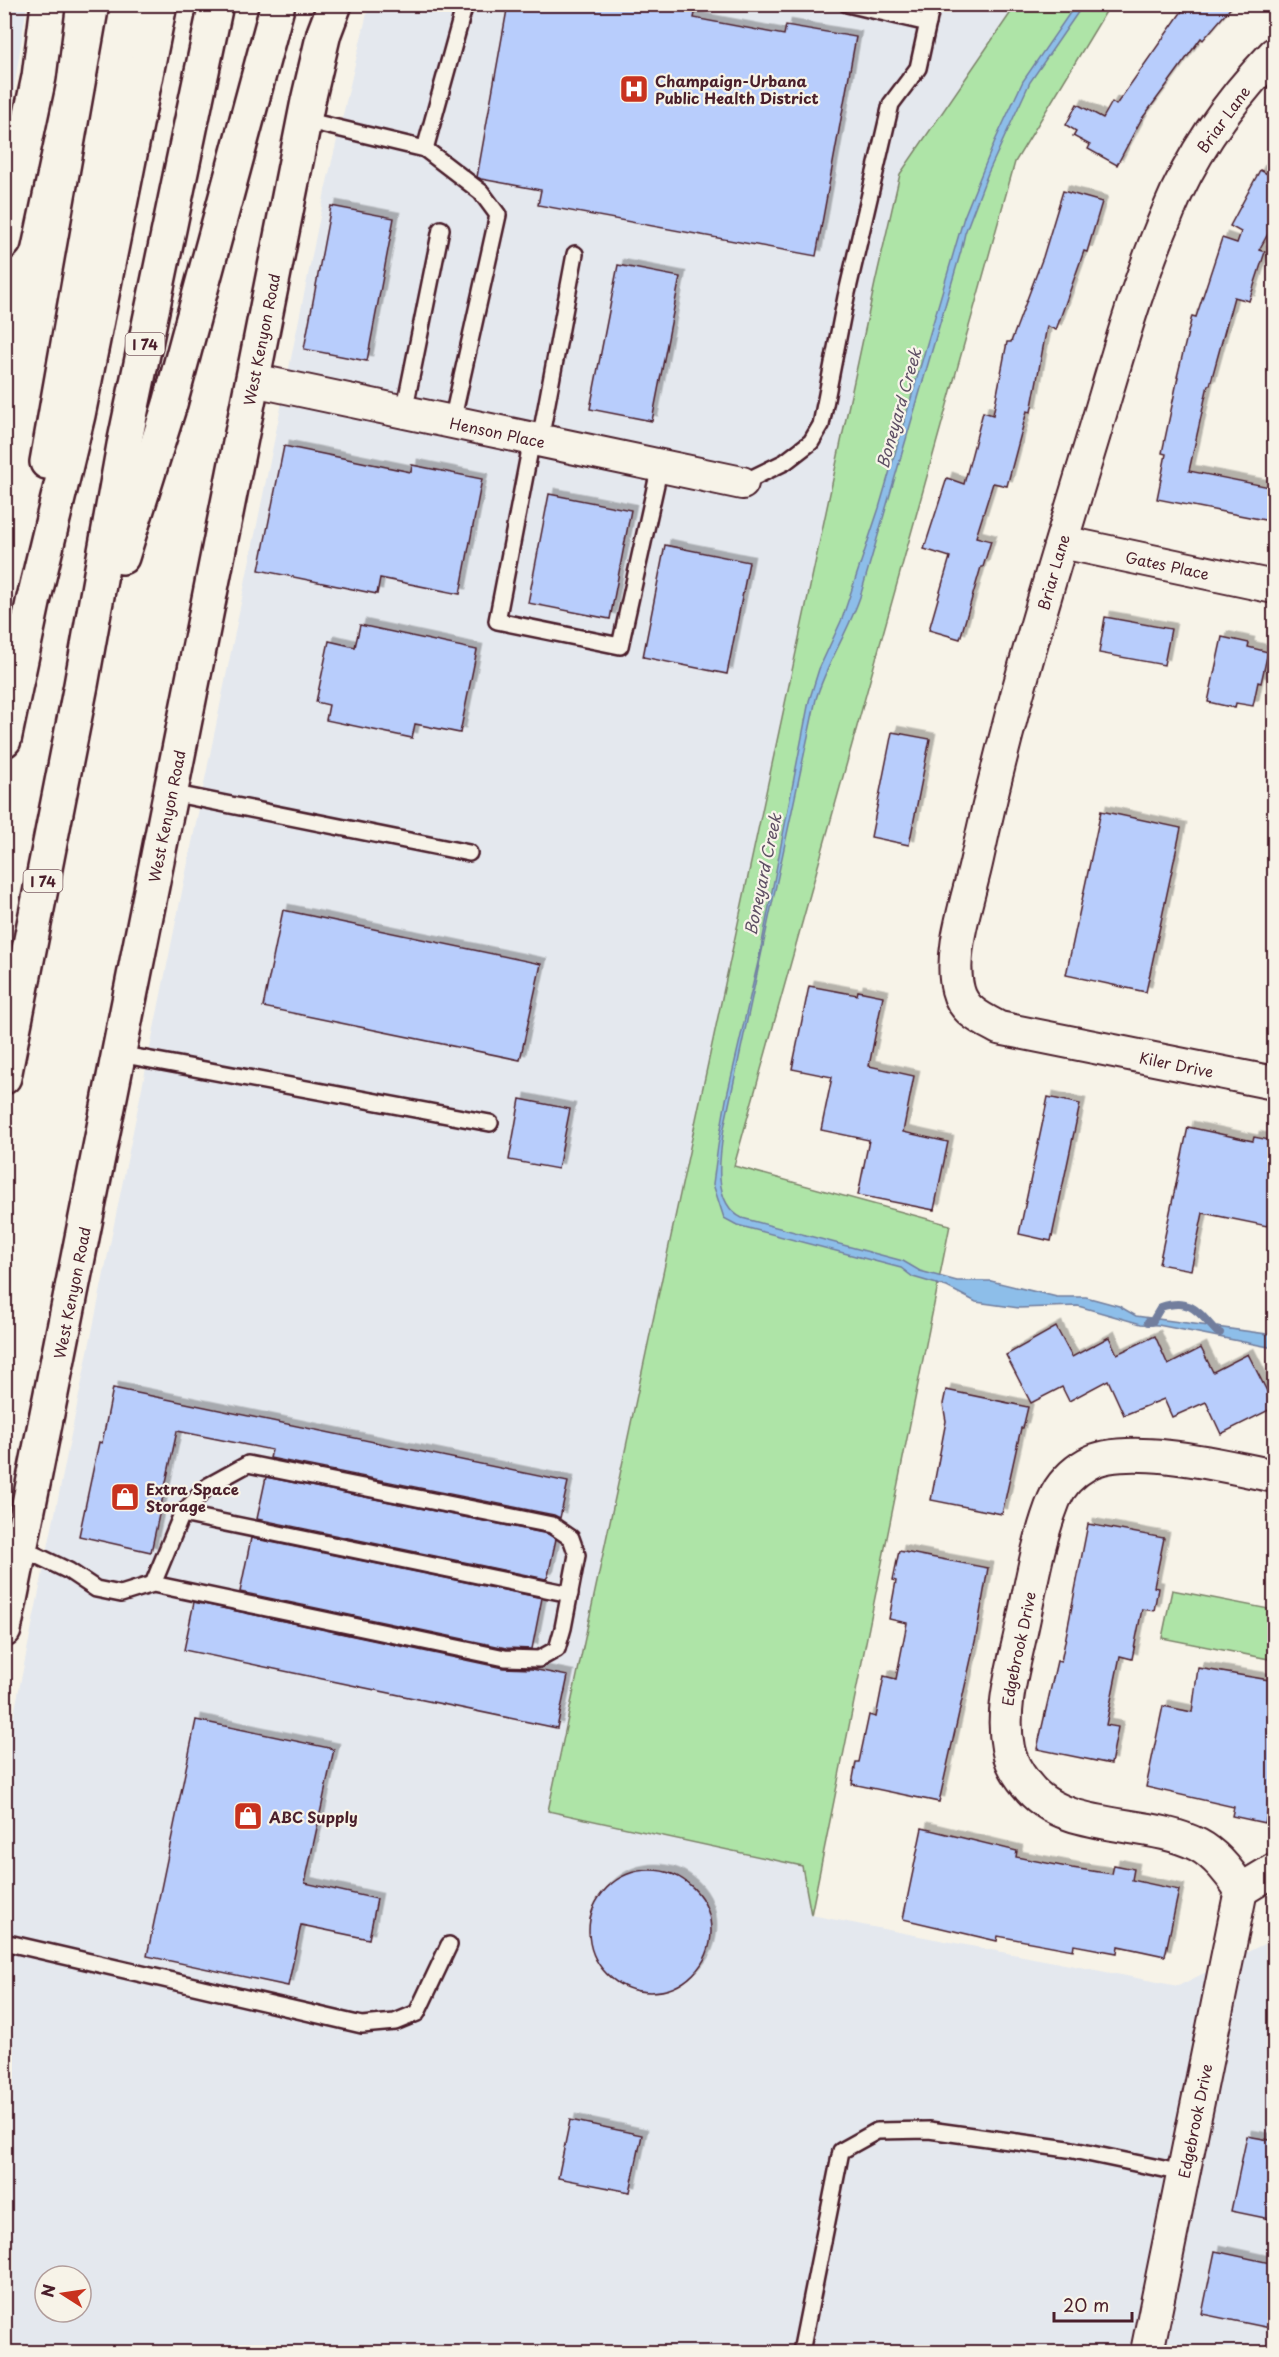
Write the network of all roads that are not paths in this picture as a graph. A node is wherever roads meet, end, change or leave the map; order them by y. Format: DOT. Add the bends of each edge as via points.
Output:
graph roads {
  1 [pos="48,4"];
  2 [pos="128,4"];
  3 [pos="160,4"];
  4 [pos="216,4"];
  5 [pos="278,4"];
  6 [pos="335,4"];
  7 [pos="465,4"];
  8 [pos="847,4"];
  9 [pos="933,4"];
  10 [pos="928,23"];
  11 [pos="1275,54"];
  12 [pos="304,120"];
  13 [pos="425,149"];
  14 [pos="11,176"];
  15 [pos="441,229"];
  16 [pos="4,242"];
  17 [pos="575,254"];
  18 [pos="253,380"];
  19 [pos="404,412"];
  20 [pos="452,422"];
  21 [pos="536,440"];
  22 [pos="660,466"];
  23 [pos="742,483"];
  24 [pos="1062,542"];
  25 [pos="1275,587"];
  26 [pos="33,598"];
  27 [pos="81,685"];
  28 [pos="4,740"];
  29 [pos="171,793"];
  30 [pos="469,854"];
  31 [pos="1078,1044"];
  32 [pos="119,1054"];
  33 [pos="4,1077"];
  34 [pos="1275,1083"];
  35 [pos="490,1123"];
  36 [pos="1275,1476"];
  37 [pos="182,1514"];
  38 [pos="21,1548"];
  39 [pos="153,1584"];
  40 [pos="570,1594"];
  41 [pos="4,1630"];
  42 [pos="1275,1870"];
  43 [pos="1241,1890"];
  44 [pos="4,1942"];
  45 [pos="450,1945"];
  46 [pos="1183,2173"];
  47 [pos="801,2352"];
  48 [pos="1147,2352"];
  1 -- 14 [label="main road" via="39,77"];
  2 -- 26 [label="main road" via="51,431"];
  3 -- 26 [label="main road" via="78,415"];
  4 -- 27 [label="main road, I 74" via="124,445"];
  5 -- 27 [label="main road" via="170,404"];
  6 -- 12 [label="main road, West Kenyon Road" via="324,33"];
  7 -- 13 [label="lane"];
  8 -- 10 [label="lane"];
  9 -- 10 [label="lane"];
  10 -- 23 [label="lane" via="918,68 891,104 821,426 811,442 785,462"];
  11 -- 24 [label="street, Briar Lane" via="1223,115 1192,162 1168,209 1146,268"];
  12 -- 13 [label="lane"];
  12 -- 18 [label="main road, West Kenyon Road"];
  13 -- 20 [label="lane" via="481,192 498,215"];
  14 -- 16 [label="main road"];
  15 -- 19 [label="lane"];
  17 -- 21 [label="lane"];
  18 -- 19 [label="street, Henson Place"];
  18 -- 29 [label="main road, West Kenyon Road"];
  19 -- 20 [label="street, Henson Place"];
  20 -- 21 [label="street, Henson Place"];
  21 -- 22 [label="street, Henson Place"];
  21 -- 22 [label="lane" via="497,621 508,624 620,646"];
  22 -- 23 [label="street, Henson Place"];
  24 -- 25 [label="street, Gates Place"];
  24 -- 31 [label="street, Briar Lane" via="994,781 955,973 960,997 974,1015 999,1028"];
  26 -- 28 [label="main road"];
  27 -- 33 [label="main road, I 74"];
  29 -- 30 [label="lane"];
  29 -- 32 [label="main road, West Kenyon Road"];
  31 -- 34 [label="street, Kiler Drive"];
  32 -- 35 [label="lane"];
  32 -- 38 [label="main road, West Kenyon Road"];
  36 -- 43 [label="street, Edgebrook Drive" via="1144,1455 1111,1456 1089,1462 1073,1474 1054,1499 1035,1564 1007,1699 1007,1738 1013,1764 1027,1786 1044,1802 1064,1812 1197,1844 1212,1854"];
  37 -- 39 [label="lane"];
  37 -- 40 [label="lane"];
  37 -- 40 [label="lane" via="208,1486 248,1464 552,1525 571,1538 578,1555"];
  38 -- 39 [label="lane" via="96,1589 121,1594"];
  38 -- 41 [label="main road, West Kenyon Road"];
  39 -- 40 [label="lane" via="505,1658 539,1659 557,1649"];
  42 -- 43 [label="street"];
  43 -- 46 [label="street, Edgebrook Drive"];
  44 -- 45 [label="lane" via="362,2025 395,2022 417,2013"];
  46 -- 47 [label="lane" via="1068,2149 929,2130 877,2131 841,2151"];
  46 -- 48 [label="street, Edgebrook Drive"];
}
